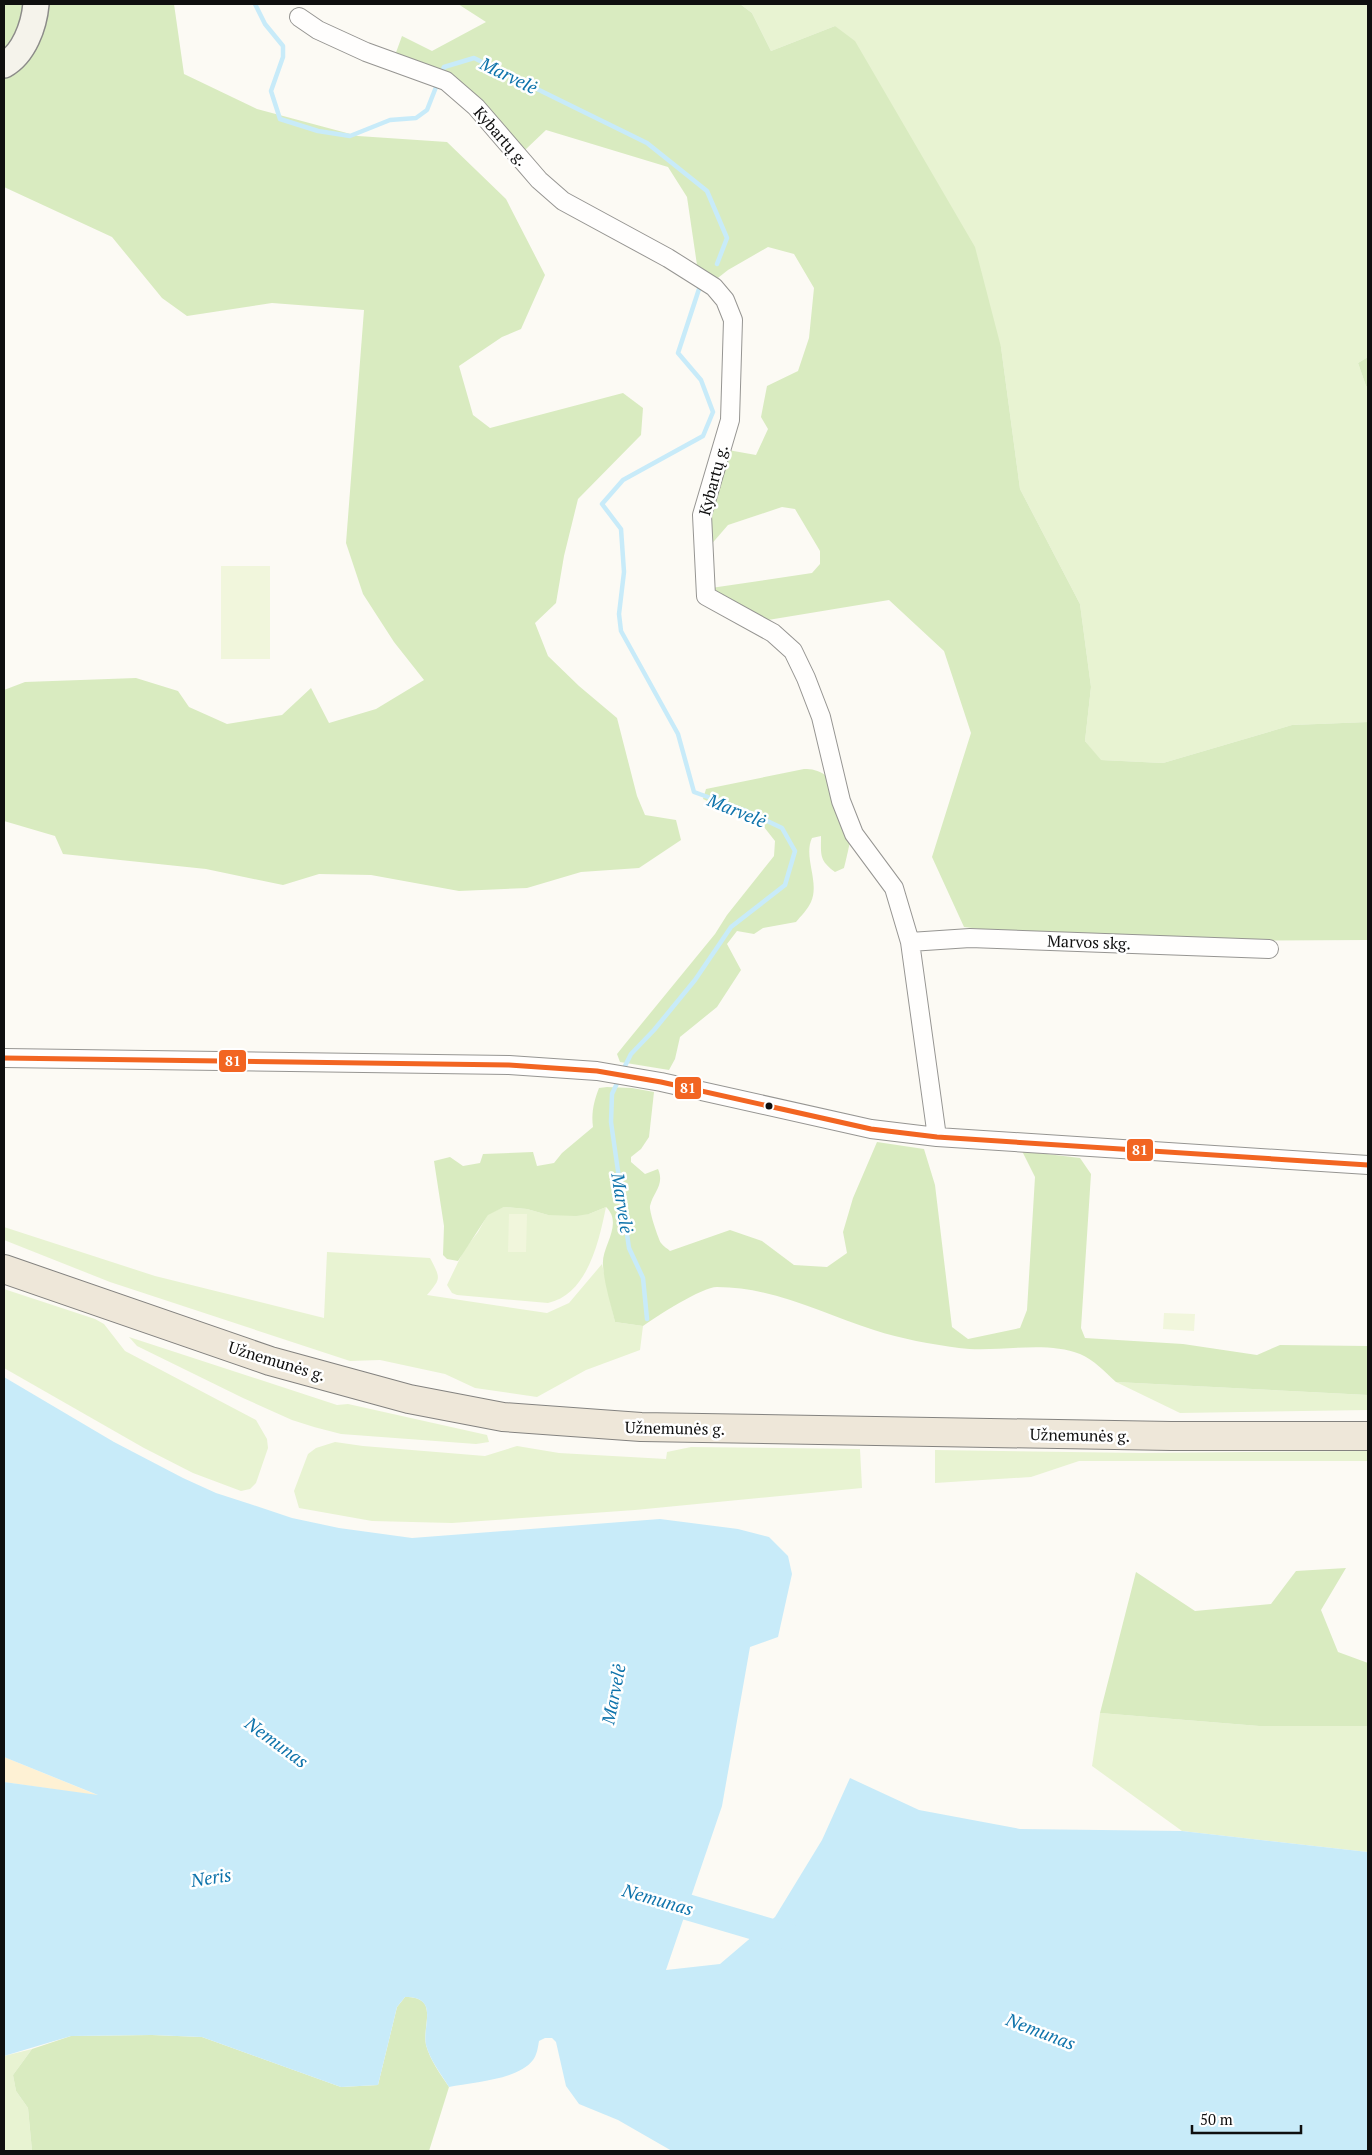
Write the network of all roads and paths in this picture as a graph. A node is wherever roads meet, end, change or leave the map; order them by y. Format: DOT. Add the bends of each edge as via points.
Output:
graph roads {
  1 [pos="36,4"];
  2 [pos="299,17"];
  3 [pos="4,65"];
  4 [pos="910,942"];
  5 [pos="1269,949"];
  6 [pos="4,1058"];
  7 [pos="937,1137"];
  8 [pos="1368,1165"];
  9 [pos="4,1269"];
  10 [pos="1368,1436"];
  1 -- 3 [label="street" via="28,36"];
  2 -- 4 [label="street, Kybartų g." via="318,30 366,52 439,79 476,107 539,180 563,201 668,258 714,287 725,300 733,320 730,420 702,515 706,596 773,633 792,651 821,717 840,801 854,834 894,888"];
  4 -- 5 [label="street, Marvos skg." via="970,938"];
  4 -- 7 [label="street, Kybartų g."];
  6 -- 7 [label="street" via="509,1065 610,1073 871,1129"];
  7 -- 8 [label="street"];
  9 -- 10 [label="main road, Užnemunės g." via="270,1361 409,1399 503,1417 599,1426"];
}
